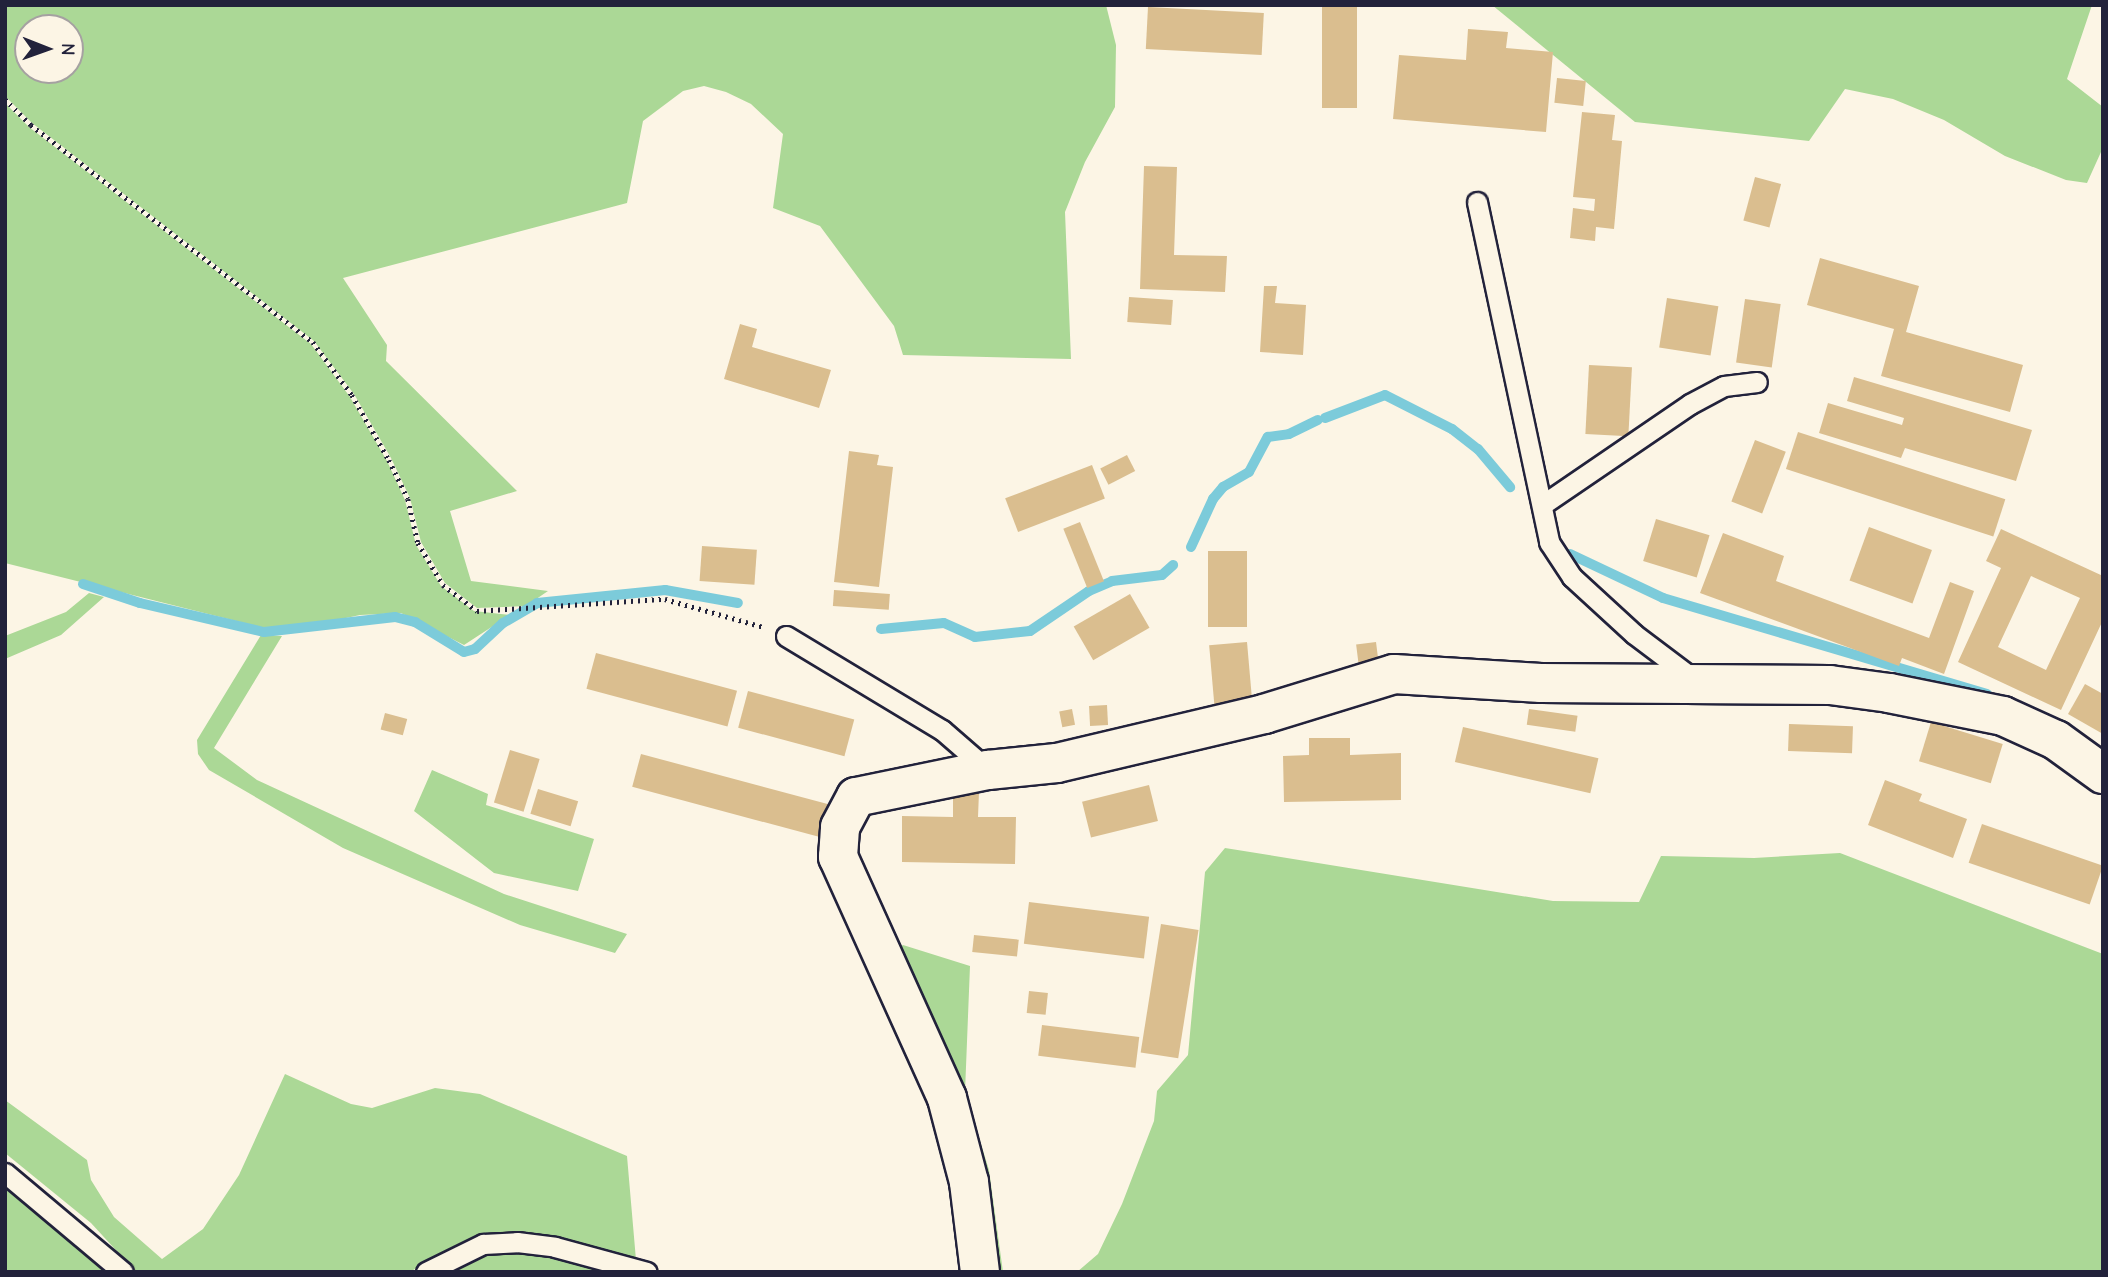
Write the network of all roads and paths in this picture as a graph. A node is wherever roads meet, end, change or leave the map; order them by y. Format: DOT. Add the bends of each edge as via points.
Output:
graph roads {
  1 [pos="5,99"];
  2 [pos="1477,202"];
  3 [pos="1757,382"];
  4 [pos="1542,505"];
  5 [pos="786,636"];
  6 [pos="1698,683"];
  7 [pos="988,770"];
  8 [pos="2103,774"];
  9 [pos="5,1173"];
  10 [pos="122,1272"];
  11 [pos="426,1272"];
  12 [pos="647,1272"];
  13 [pos="981,1272"];
  1 -- 5 [label="path" via="31,125 313,342 352,395 389,460 408,499 418,543 443,585 477,611 665,599 740,618"];
  2 -- 4 [label="lane"];
  3 -- 4 [label="lane" via="1724,386 1690,404"];
  4 -- 6 [label="lane" via="1549,542 1572,577 1634,634"];
  5 -- 7 [label="lane" via="942,730"];
  6 -- 7 [label="street" via="1541,683 1394,674 1264,714 1057,764"];
  6 -- 8 [label="street" via="1830,685 1945,702 2003,716 2056,740"];
  7 -- 13 [label="street" via="856,797 840,827 838,857 947,1098 969,1182"];
  9 -- 10 [label="lane"];
  11 -- 12 [label="lane" via="483,1244 517,1242 555,1247"];
}
